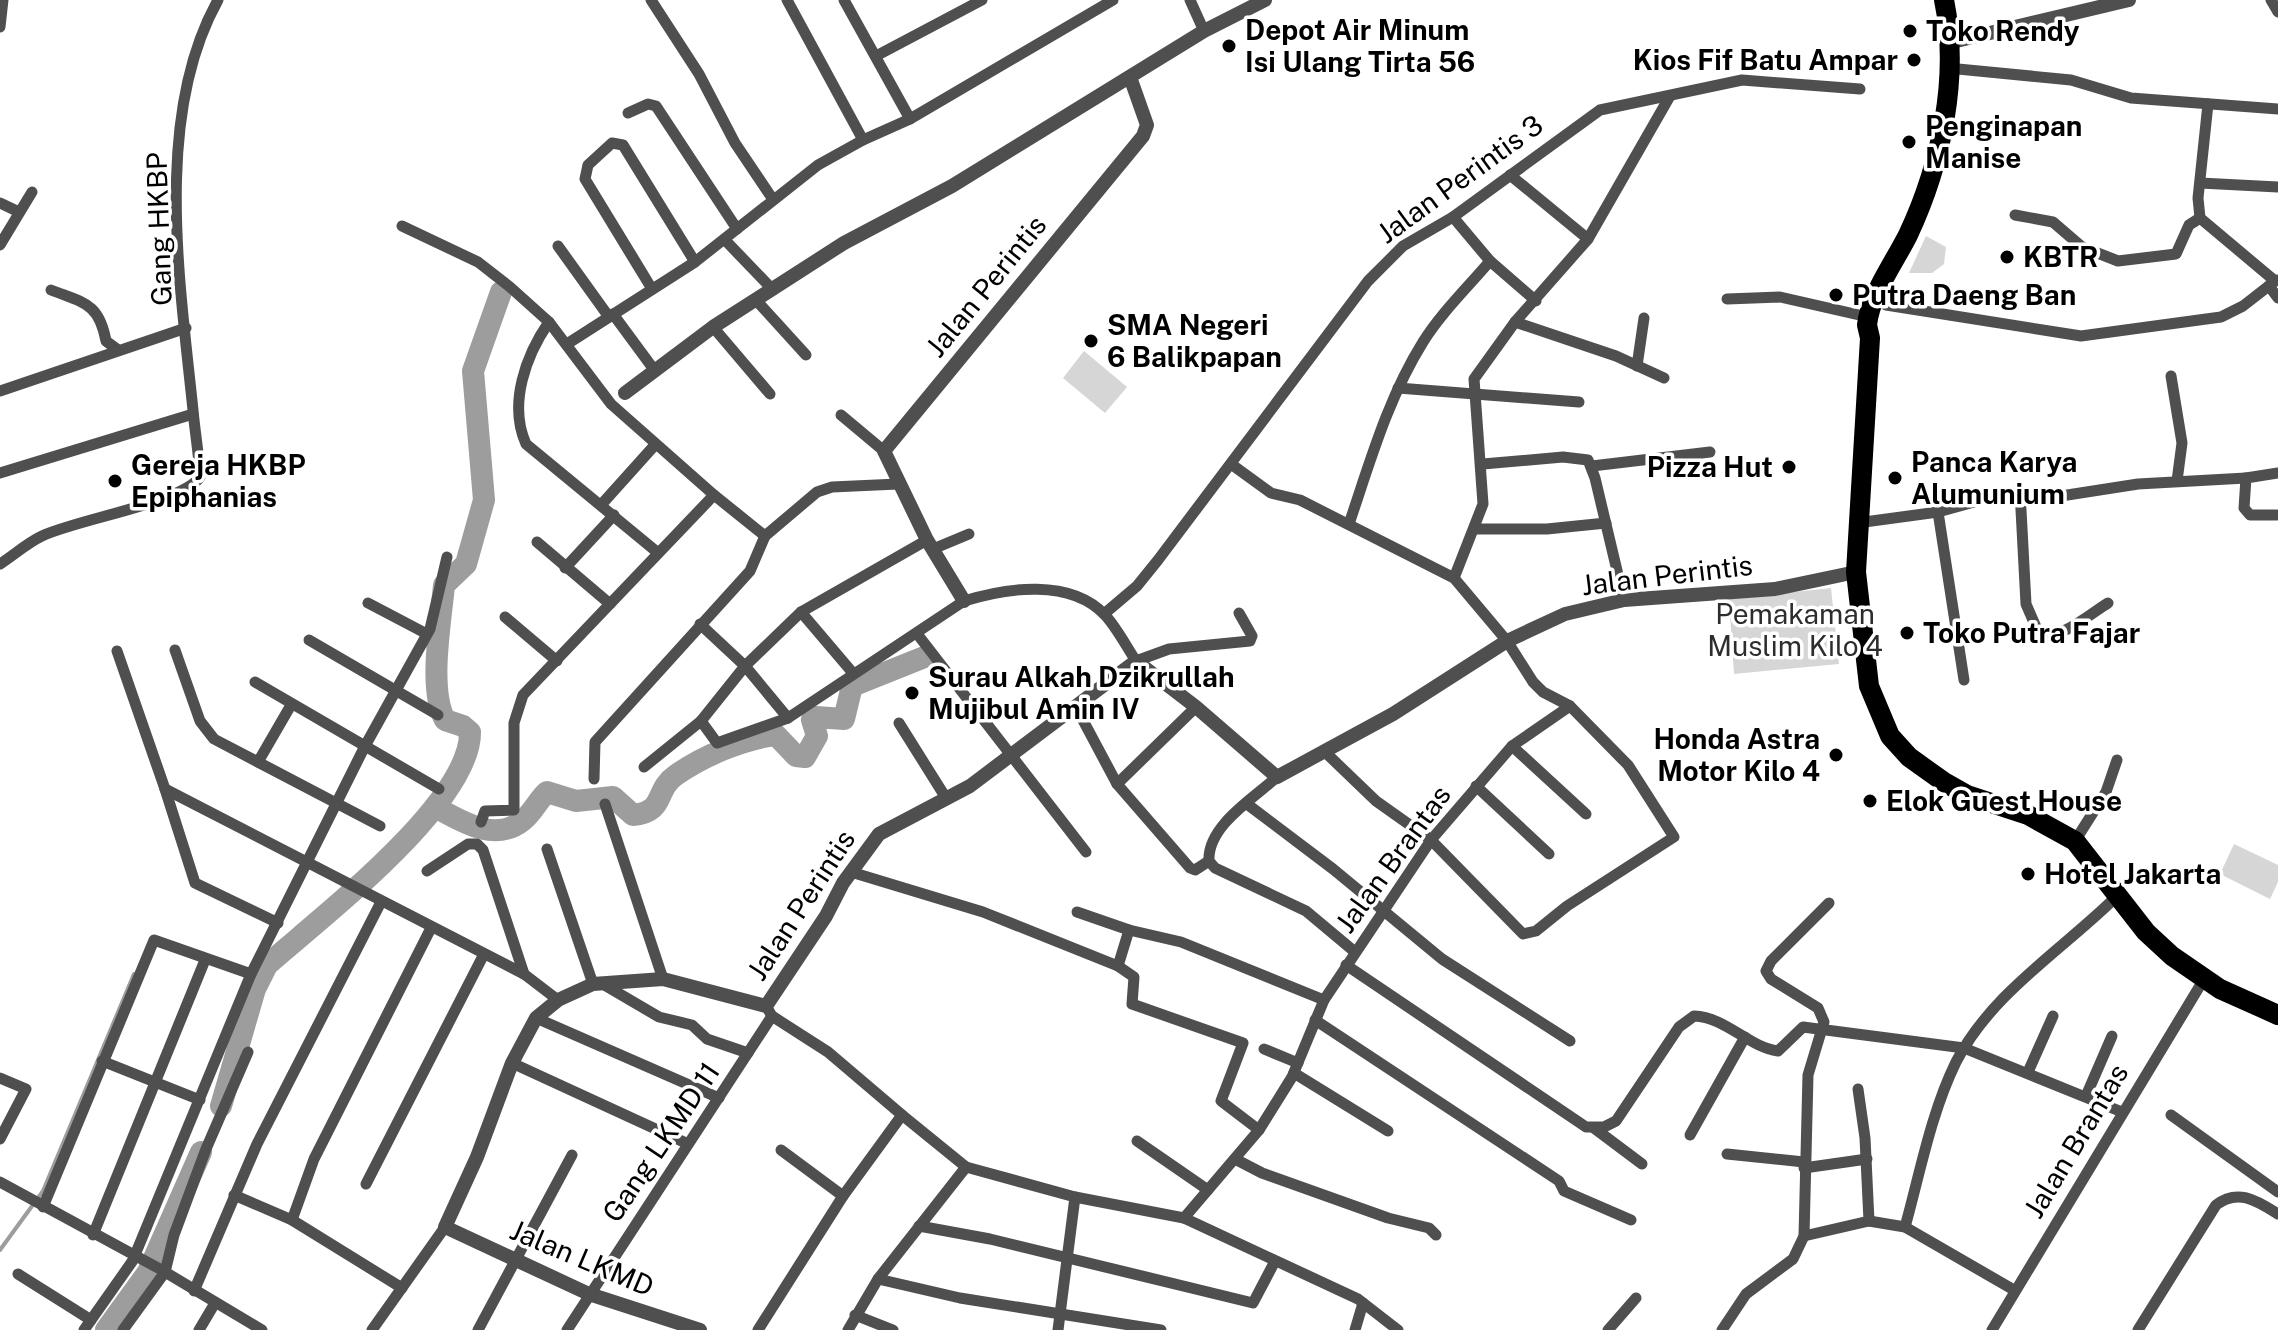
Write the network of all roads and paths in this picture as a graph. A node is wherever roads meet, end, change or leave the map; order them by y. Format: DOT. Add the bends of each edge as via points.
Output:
graph roads {
  1 [pos="218,0"];
  2 [pos="651,0"];
  3 [pos="787,0"];
  4 [pos="844,0"];
  5 [pos="982,0"];
  6 [pos="1113,0"];
  7 [pos="1190,0"];
  8 [pos="1265,0"];
  9 [pos="1944,0"];
  10 [pos="2129,0"];
  11 [pos="2271,0"];
  12 [pos="2,2"];
  13 [pos="2278,12"];
  14 [pos="0,27"];
  15 [pos="1204,31"];
  16 [pos="1950,41"];
  17 [pos="876,56"];
  18 [pos="1958,69"];
  19 [pos="1130,77"];
  20 [pos="1860,89"];
  21 [pos="1670,96"];
  22 [pos="2208,104"];
  23 [pos="2278,109"];
  24 [pos="628,113"];
  25 [pos="910,119"];
  26 [pos="863,140"];
  27 [pos="1510,175"];
  28 [pos="2200,183"];
  29 [pos="2278,187"];
  30 [pos="32,192"];
  31 [pos="772,198"];
  32 [pos="0,203"];
  33 [pos="19,212"];
  34 [pos="2015,215"];
  35 [pos="1453,217"];
  36 [pos="2200,218"];
  37 [pos="1918,225"];
  38 [pos="402,226"];
  39 [pos="737,229"];
  40 [pos="1588,239"];
  41 [pos="725,240"];
  42 [pos="0,245"];
  43 [pos="558,246"];
  44 [pos="1490,261"];
  45 [pos="695,262"];
  46 [pos="2274,282"];
  47 [pos="652,289"];
  48 [pos="51,290"];
  49 [pos="773,290"];
  50 [pos="2278,298"];
  51 [pos="1727,299"];
  52 [pos="756,300"];
  53 [pos="1536,301"];
  54 [pos="1886,305"];
  55 [pos="611,315"];
  56 [pos="1644,318"];
  57 [pos="549,322"];
  58 [pos="1515,322"];
  59 [pos="713,327"];
  60 [pos="186,328"];
  61 [pos="1869,328"];
  62 [pos="567,344"];
  63 [pos="118,350"];
  64 [pos="806,355"];
  65 [pos="1637,366"];
  66 [pos="655,371"];
  67 [pos="2171,376"];
  68 [pos="1664,378"];
  69 [pos="1398,388"];
  70 [pos="0,391"];
  71 [pos="1473,392"];
  72 [pos="625,393"];
  73 [pos="770,394"];
  74 [pos="1579,402"];
  75 [pos="193,414"];
  76 [pos="841,415"];
  77 [pos="654,446"];
  78 [pos="884,451"];
  79 [pos="1710,452"];
  80 [pos="1231,464"];
  81 [pos="1483,464"];
  82 [pos="1592,466"];
  83 [pos="0,473"];
  84 [pos="2278,473"];
  85 [pos="2246,478"];
  86 [pos="2177,481"];
  87 [pos="898,484"];
  88 [pos="2020,491"];
  89 [pos="714,495"];
  90 [pos="601,505"];
  91 [pos="1938,512"];
  92 [pos="614,515"];
  93 [pos="2278,515"];
  94 [pos="1606,523"];
  95 [pos="1857,523"];
  96 [pos="1349,524"];
  97 [pos="1475,529"];
  98 [pos="969,534"];
  99 [pos="765,536"];
  100 [pos="537,542"];
  101 [pos="930,545"];
  102 [pos="657,552"];
  103 [pos="447,557"];
  104 [pos="0,564"];
  105 [pos="565,568"];
  106 [pos="1856,572"];
  107 [pos="1454,578"];
  108 [pos="1624,600"];
  109 [pos="964,601"];
  110 [pos="368,603"];
  111 [pos="2108,603"];
  112 [pos="610,604"];
  113 [pos="801,612"];
  114 [pos="1239,613"];
  115 [pos="1104,614"];
  116 [pos="505,617"];
  117 [pos="700,624"];
  118 [pos="427,634"];
  119 [pos="918,635"];
  120 [pos="309,640"];
  121 [pos="1507,641"];
  122 [pos="175,650"];
  123 [pos="117,651"];
  124 [pos="557,661"];
  125 [pos="1136,661"];
  126 [pos="745,666"];
  127 [pos="852,672"];
  128 [pos="1964,680"];
  129 [pos="255,682"];
  130 [pos="395,692"];
  131 [pos="291,705"];
  132 [pos="1570,706"];
  133 [pos="1196,707"];
  134 [pos="1077,709"];
  135 [pos="438,715"];
  136 [pos="788,718"];
  137 [pos="701,721"];
  138 [pos="899,723"];
  139 [pos="365,746"];
  140 [pos="1512,746"];
  141 [pos="1325,752"];
  142 [pos="1013,757"];
  143 [pos="2117,760"];
  144 [pos="258,762"];
  145 [pos="644,767"];
  146 [pos="1277,777"];
  147 [pos="594,779"];
  148 [pos="1117,784"];
  149 [pos="1476,786"];
  150 [pos="165,789"];
  151 [pos="439,789"];
  152 [pos="946,798"];
  153 [pos="338,802"];
  154 [pos="605,804"];
  155 [pos="1247,804"];
  156 [pos="1586,814"];
  157 [pos="481,822"];
  158 [pos="380,826"];
  159 [pos="1431,840"];
  160 [pos="2075,841"];
  161 [pos="547,849"];
  162 [pos="1086,852"];
  163 [pos="1549,854"];
  164 [pos="308,860"];
  165 [pos="1209,861"];
  166 [pos="427,871"];
  167 [pos="851,872"];
  168 [pos="2118,895"];
  169 [pos="381,902"];
  170 [pos="1829,903"];
  171 [pos="1077,912"];
  172 [pos="1384,914"];
  173 [pos="278,923"];
  174 [pos="431,928"];
  175 [pos="1129,930"];
  176 [pos="1355,952"];
  177 [pos="484,954"];
  178 [pos="205,960"];
  179 [pos="1346,965"];
  180 [pos="1118,966"];
  181 [pos="251,974"];
  182 [pos="524,974"];
  183 [pos="663,979"];
  184 [pos="2204,979"];
  185 [pos="597,984"];
  186 [pos="558,1000"];
  187 [pos="1324,1000"];
  188 [pos="769,1011"];
  189 [pos="2278,1015"];
  190 [pos="2053,1016"];
  191 [pos="536,1018"];
  192 [pos="1315,1020"];
  193 [pos="1823,1027"];
  194 [pos="2112,1036"];
  195 [pos="1745,1037"];
  196 [pos="1570,1041"];
  197 [pos="1964,1048"];
  198 [pos="1264,1049"];
  199 [pos="248,1052"];
  200 [pos="748,1053"];
  201 [pos="102,1061"];
  202 [pos="512,1063"];
  203 [pos="1296,1068"];
  204 [pos="2028,1072"];
  205 [pos="0,1078"];
  206 [pos="155,1083"];
  207 [pos="1858,1089"];
  208 [pos="2086,1096"];
  209 [pos="719,1098"];
  210 [pos="200,1100"];
  211 [pos="2122,1112"];
  212 [pos="902,1115"];
  213 [pos="2171,1115"];
  214 [pos="1594,1128"];
  215 [pos="1259,1130"];
  216 [pos="1388,1131"];
  217 [pos="1690,1135"];
  218 [pos="0,1139"];
  219 [pos="1137,1141"];
  220 [pos="686,1143"];
  221 [pos="781,1150"];
  222 [pos="1727,1154"];
  223 [pos="572,1155"];
  224 [pos="1235,1159"];
  225 [pos="1867,1159"];
  226 [pos="1642,1164"];
  227 [pos="1804,1165"];
  228 [pos="966,1167"];
  229 [pos="0,1182"];
  230 [pos="366,1184"];
  231 [pos="1208,1190"];
  232 [pos="2278,1192"];
  233 [pos="234,1195"];
  234 [pos="843,1196"];
  235 [pos="1075,1197"];
  236 [pos="43,1207"];
  237 [pos="2278,1214"];
  238 [pos="1184,1218"];
  239 [pos="292,1220"];
  240 [pos="1631,1220"];
  241 [pos="1869,1221"];
  242 [pos="919,1226"];
  243 [pos="445,1227"];
  244 [pos="1905,1227"];
  245 [pos="93,1235"];
  246 [pos="1436,1235"];
  247 [pos="1804,1236"];
  248 [pos="136,1256"];
  249 [pos="1067,1259"];
  250 [pos="517,1260"];
  251 [pos="1274,1263"];
  252 [pos="163,1270"];
  253 [pos="18,1274"];
  254 [pos="878,1279"];
  255 [pos="402,1288"];
  256 [pos="2014,1290"];
  257 [pos="194,1291"];
  258 [pos="589,1294"];
  259 [pos="1636,1298"];
  260 [pos="215,1303"];
  261 [pos="1363,1303"];
  262 [pos="1061,1312"];
  263 [pos="855,1315"];
  264 [pos="88,1325"];
  265 [pos="123,1330"];
  266 [pos="199,1330"];
  267 [pos="262,1330"];
  268 [pos="372,1330"];
  269 [pos="478,1330"];
  270 [pos="567,1330"];
  271 [pos="700,1330"];
  272 [pos="758,1330"];
  273 [pos="848,1330"];
  274 [pos="893,1330"];
  275 [pos="1058,1330"];
  276 [pos="1161,1330"];
  277 [pos="1355,1330"];
  278 [pos="1398,1330"];
  279 [pos="1608,1330"];
  280 [pos="1722,1330"];
  281 [pos="1992,1330"];
  282 [pos="2138,1330"];
  1 -- 60 [label="street, Gang HKBP" via="191,60 176,177"];
  2 -- 31 [label="street"];
  3 -- 26 [label="street"];
  4 -- 17 [label="street"];
  5 -- 17 [label="street"];
  6 -- 25 [label="street"];
  7 -- 15 [label="street"];
  8 -- 15 [label="street"];
  9 -- 16 [label="highway"];
  10 -- 16 [label="street"];
  11 -- 13 [label="street"];
  12 -- 14 [label="street"];
  15 -- 19 [label="street"];
  16 -- 18 [label="highway"];
  16 -- 37 [label="highway" via="1939,146"];
  17 -- 25 [label="street"];
  18 -- 22 [label="street" via="2071,80 2131,98"];
  18 -- 37 [label="highway" via="1951,142 1933,205"];
  19 -- 49 [label="street"];
  19 -- 78 [label="street, Jalan Perintis" via="1147,125 1143,136"];
  20 -- 21 [label="street, Jalan Perintis 3" via="1742,80"];
  21 -- 27 [label="street, Jalan Perintis 3" via="1600,110"];
  21 -- 40 [label="street"];
  22 -- 23 [label="street"];
  22 -- 28 [label="street"];
  24 -- 39 [label="street" via="656,106"];
  25 -- 26 [label="street"];
  26 -- 31 [label="street"];
  27 -- 35 [label="street, Jalan Perintis 3"];
  27 -- 40 [label="street"];
  28 -- 29 [label="street"];
  28 -- 36 [label="street"];
  30 -- 33 [label="street"];
  31 -- 39 [label="street"];
  32 -- 33 [label="street"];
  33 -- 42 [label="street"];
  34 -- 36 [label="street" via="2053,222 2082,247 2123,262 2176,254 2189,225"];
  35 -- 44 [label="street"];
  35 -- 80 [label="street, Jalan Perintis 3" via="1403,246 1368,281"];
  36 -- 46 [label="street"];
  37 -- 54 [label="highway"];
  37 -- 61 [label="highway"];
  38 -- 57 [label="street" via="478,262"];
  39 -- 41 [label="street"];
  40 -- 53 [label="street"];
  41 -- 45 [label="street"];
  41 -- 49 [label="street"];
  43 -- 55 [label="street"];
  44 -- 53 [label="street"];
  44 -- 69 [label="street" via="1425,338"];
  45 -- 47 [label="street"];
  45 -- 47 [label="street" via="623,145 612,143 585,168 585,179"];
  46 -- 50 [label="street"];
  46 -- 54 [label="street" via="2221,317 2081,336"];
  47 -- 55 [label="street"];
  48 -- 63 [label="street" via="93,308 103,322 106,341"];
  49 -- 52 [label="street"];
  51 -- 61 [label="street" via="1780,297"];
  52 -- 59 [label="street"];
  52 -- 64 [label="street"];
  53 -- 58 [label="street"];
  54 -- 61 [label="highway" via="1880,326"];
  55 -- 62 [label="street"];
  55 -- 66 [label="street"];
  56 -- 65 [label="street"];
  57 -- 62 [label="street"];
  57 -- 90 [label="street" via="525,363 520,431 526,444"];
  58 -- 65 [label="street"];
  58 -- 71 [label="street" via="1474,379"];
  59 -- 66 [label="street"];
  59 -- 73 [label="street"];
  60 -- 63 [label="street"];
  60 -- 75 [label="street, Gang HKBP"];
  61 -- 95 [label="highway"];
  62 -- 77 [label="street" via="611,404"];
  63 -- 70 [label="street"];
  65 -- 68 [label="street"];
  66 -- 72 [label="street"];
  67 -- 86 [label="street" via="2182,443"];
  69 -- 71 [label="street"];
  69 -- 96 [label="street"];
  71 -- 74 [label="street"];
  71 -- 81 [label="street"];
  75 -- 83 [label="street"];
  75 -- 104 [label="street, Gang HKBP" via="200,477 194,486 41,537"];
  76 -- 78 [label="street"];
  77 -- 89 [label="street"];
  77 -- 90 [label="street"];
  78 -- 87 [label="street"];
  79 -- 82 [label="street"];
  80 -- 96 [label="street" via="1271,493 1300,500"];
  80 -- 115 [label="street, Jalan Perintis 3" via="1137,586"];
  81 -- 82 [label="street" via="1572,456"];
  81 -- 97 [label="street" via="1483,504"];
  82 -- 94 [label="street"];
  84 -- 85 [label="street"];
  85 -- 86 [label="street"];
  85 -- 93 [label="street" via="2246,512"];
  86 -- 88 [label="street" via="2061,496"];
  87 -- 99 [label="street" via="817,492"];
  87 -- 101 [label="street"];
  88 -- 91 [label="street"];
  88 -- 111 [label="street" via="2026,604 2039,634 2063,631"];
  89 -- 99 [label="street"];
  89 -- 102 [label="street"];
  90 -- 92 [label="street"];
  91 -- 95 [label="street"];
  91 -- 128 [label="street"];
  92 -- 102 [label="street"];
  92 -- 105 [label="street"];
  94 -- 97 [label="street"];
  94 -- 108 [label="street"];
  95 -- 106 [label="highway"];
  96 -- 107 [label="street"];
  97 -- 107 [label="street"];
  98 -- 101 [label="street"];
  99 -- 117 [label="street" via="750,571"];
  100 -- 105 [label="street"];
  101 -- 109 [label="street"];
  101 -- 113 [label="street" via="893,557"];
  102 -- 112 [label="street"];
  103 -- 118 [label="street"];
  105 -- 112 [label="street"];
  106 -- 108 [label="street, Jalan Perintis" via="1775,589"];
  106 -- 160 [label="highway" via="1869,686 1890,736 1944,782 2028,815"];
  107 -- 121 [label="street"];
  108 -- 121 [label="street, Jalan Perintis" via="1565,614"];
  109 -- 115 [label="street" via="1024,588 1063,594"];
  109 -- 119 [label="street"];
  110 -- 118 [label="street"];
  112 -- 124 [label="street"];
  113 -- 126 [label="street"];
  113 -- 127 [label="street"];
  114 -- 125 [label="street, Jalan Perintis" via="1250,641 1169,649"];
  115 -- 125 [label="street"];
  116 -- 124 [label="street"];
  117 -- 126 [label="street"];
  117 -- 147 [label="street" via="595,742"];
  118 -- 130 [label="street"];
  119 -- 127 [label="street"];
  119 -- 142 [label="street"];
  120 -- 130 [label="street"];
  121 -- 132 [label="street" via="1533,682"];
  121 -- 141 [label="street, Jalan Perintis"];
  122 -- 144 [label="street" via="206,732"];
  123 -- 150 [label="street"];
  124 -- 157 [label="street" via="517,708 514,810 485,811"];
  125 -- 133 [label="street"];
  125 -- 134 [label="street, Jalan Perintis"];
  126 -- 136 [label="street"];
  126 -- 137 [label="street"];
  127 -- 136 [label="street"];
  129 -- 131 [label="street"];
  130 -- 135 [label="street"];
  130 -- 139 [label="street"];
  131 -- 139 [label="street"];
  131 -- 144 [label="street"];
  132 -- 140 [label="street, Jalan Brantas"];
  132 -- 159 [label="street" via="1628,765 1674,837 1527,934 1513,928"];
  133 -- 146 [label="street"];
  133 -- 148 [label="street"];
  134 -- 142 [label="street, Jalan Perintis"];
  134 -- 148 [label="street"];
  136 -- 137 [label="street" via="717,743"];
  137 -- 145 [label="street"];
  138 -- 152 [label="street"];
  139 -- 151 [label="street"];
  139 -- 153 [label="street"];
  140 -- 149 [label="street, Jalan Brantas"];
  140 -- 156 [label="street"];
  141 -- 146 [label="street, Jalan Perintis"];
  141 -- 159 [label="street" via="1376,801"];
  142 -- 152 [label="street, Jalan Perintis"];
  142 -- 162 [label="street"];
  143 -- 160 [label="street" via="2106,792"];
  144 -- 153 [label="street"];
  146 -- 155 [label="street"];
  148 -- 165 [label="street" via="1190,868"];
  149 -- 159 [label="street, Jalan Brantas"];
  149 -- 163 [label="street"];
  150 -- 164 [label="street"];
  150 -- 173 [label="street" via="195,883"];
  152 -- 167 [label="street, Jalan Perintis" via="879,834"];
  153 -- 158 [label="street"];
  153 -- 164 [label="street"];
  154 -- 183 [label="street"];
  155 -- 165 [label="street" via="1217,833"];
  155 -- 172 [label="street"];
  159 -- 172 [label="street, Jalan Brantas"];
  160 -- 168 [label="highway"];
  161 -- 185 [label="street"];
  164 -- 169 [label="street"];
  164 -- 173 [label="street"];
  165 -- 176 [label="street" via="1306,911"];
  166 -- 182 [label="street" via="468,844 483,850"];
  167 -- 180 [label="street" via="983,912"];
  167 -- 188 [label="street, Jalan Perintis"];
  168 -- 184 [label="highway" via="2146,932"];
  168 -- 197 [label="street" via="2007,995"];
  169 -- 174 [label="street"];
  169 -- 233 [label="street"];
  170 -- 193 [label="street" via="1766,971 1818,1008"];
  171 -- 175 [label="street"];
  172 -- 176 [label="street, Jalan Brantas"];
  172 -- 196 [label="street" via="1442,959"];
  173 -- 181 [label="street"];
  174 -- 177 [label="street"];
  174 -- 239 [label="street" via="314,1159"];
  175 -- 180 [label="street"];
  175 -- 187 [label="street" via="1181,942"];
  176 -- 179 [label="street, Jalan Brantas"];
  177 -- 182 [label="street"];
  177 -- 230 [label="street"];
  178 -- 181 [label="street"];
  178 -- 201 [label="street" via="154,940"];
  178 -- 206 [label="street"];
  179 -- 187 [label="street, Jalan Brantas"];
  179 -- 214 [label="street" via="1578,1124"];
  180 -- 215 [label="street" via="1134,977 1132,1004 1243,1043 1221,1101"];
  181 -- 210 [label="street"];
  182 -- 186 [label="street"];
  183 -- 185 [label="street, Jalan Perintis"];
  183 -- 188 [label="street, Jalan Perintis"];
  184 -- 189 [label="highway"];
  184 -- 211 [label="street, Jalan Brantas"];
  185 -- 186 [label="street, Jalan Perintis"];
  185 -- 200 [label="street" via="659,1017 692,1025 707,1039"];
  186 -- 191 [label="street, Jalan Perintis"];
  187 -- 192 [label="street, Jalan Brantas"];
  188 -- 200 [label="street, Gang LKMD 11"];
  188 -- 212 [label="street" via="828,1052"];
  190 -- 204 [label="street"];
  191 -- 202 [label="street, Jalan Perintis"];
  191 -- 209 [label="street"];
  192 -- 203 [label="street, Jalan Brantas"];
  192 -- 240 [label="street" via="1559,1181 1564,1191"];
  193 -- 195 [label="street" via="1799,1028 1778,1051"];
  193 -- 197 [label="street"];
  193 -- 227 [label="street" via="1810,1064"];
  194 -- 208 [label="street"];
  195 -- 214 [label="street" via="1708,1018 1689,1018 1627,1109 1616,1121"];
  195 -- 217 [label="street"];
  197 -- 204 [label="street"];
  197 -- 244 [label="street" via="1942,1097"];
  198 -- 203 [label="street"];
  199 -- 252 [label="street"];
  200 -- 209 [label="street, Gang LKMD 11"];
  201 -- 206 [label="street"];
  201 -- 236 [label="street"];
  202 -- 220 [label="street"];
  202 -- 243 [label="street, Jalan Perintis"];
  203 -- 215 [label="street, Jalan Brantas"];
  203 -- 216 [label="street"];
  204 -- 208 [label="street"];
  205 -- 218 [label="street" via="26,1089"];
  206 -- 210 [label="street"];
  206 -- 245 [label="street"];
  207 -- 225 [label="street"];
  208 -- 211 [label="street"];
  209 -- 220 [label="street, Gang LKMD 11"];
  210 -- 248 [label="street"];
  211 -- 256 [label="street, Jalan Brantas"];
  212 -- 228 [label="street"];
  212 -- 234 [label="street"];
  213 -- 232 [label="street"];
  214 -- 226 [label="street"];
  215 -- 224 [label="street, Jalan Brantas"];
  219 -- 231 [label="street"];
  220 -- 258 [label="street, Gang LKMD 11"];
  221 -- 234 [label="street"];
  222 -- 227 [label="street"];
  223 -- 250 [label="street"];
  224 -- 231 [label="street, Jalan Brantas"];
  224 -- 246 [label="street" via="1388,1218 1429,1228"];
  225 -- 227 [label="street"];
  225 -- 241 [label="street"];
  227 -- 247 [label="street"];
  228 -- 235 [label="street"];
  228 -- 242 [label="street"];
  229 -- 236 [label="street"];
  231 -- 238 [label="street, Jalan Brantas"];
  233 -- 239 [label="street"];
  233 -- 257 [label="street"];
  234 -- 272 [label="street"];
  235 -- 238 [label="street"];
  235 -- 249 [label="street"];
  236 -- 245 [label="street"];
  237 -- 282 [label="street" via="2241,1196 2216,1205"];
  238 -- 251 [label="street"];
  239 -- 255 [label="street"];
  241 -- 244 [label="street"];
  241 -- 247 [label="street"];
  242 -- 249 [label="street"];
  242 -- 254 [label="street"];
  243 -- 250 [label="street, Jalan LKMD"];
  243 -- 255 [label="street, Jalan Perintis"];
  244 -- 256 [label="street"];
  245 -- 248 [label="street"];
  247 -- 280 [label="street" via="1793,1259 1746,1294"];
  248 -- 252 [label="street"];
  248 -- 264 [label="street"];
  249 -- 251 [label="street" via="1253,1303"];
  249 -- 262 [label="street"];
  250 -- 258 [label="street, Jalan LKMD"];
  250 -- 269 [label="street"];
  251 -- 261 [label="street"];
  252 -- 257 [label="street"];
  252 -- 265 [label="street"];
  253 -- 264 [label="street"];
  254 -- 262 [label="street" via="960,1298"];
  254 -- 263 [label="street"];
  255 -- 268 [label="street, Jalan Perintis"];
  256 -- 281 [label="street, Jalan Brantas"];
  257 -- 260 [label="street"];
  258 -- 270 [label="street, Gang LKMD 11"];
  258 -- 271 [label="street, Jalan LKMD"];
  259 -- 279 [label="street"];
  260 -- 266 [label="street"];
  260 -- 267 [label="street"];
  261 -- 277 [label="street"];
  261 -- 278 [label="street"];
  262 -- 275 [label="street"];
  262 -- 276 [label="street"];
  263 -- 273 [label="street"];
  263 -- 274 [label="street"];
}
